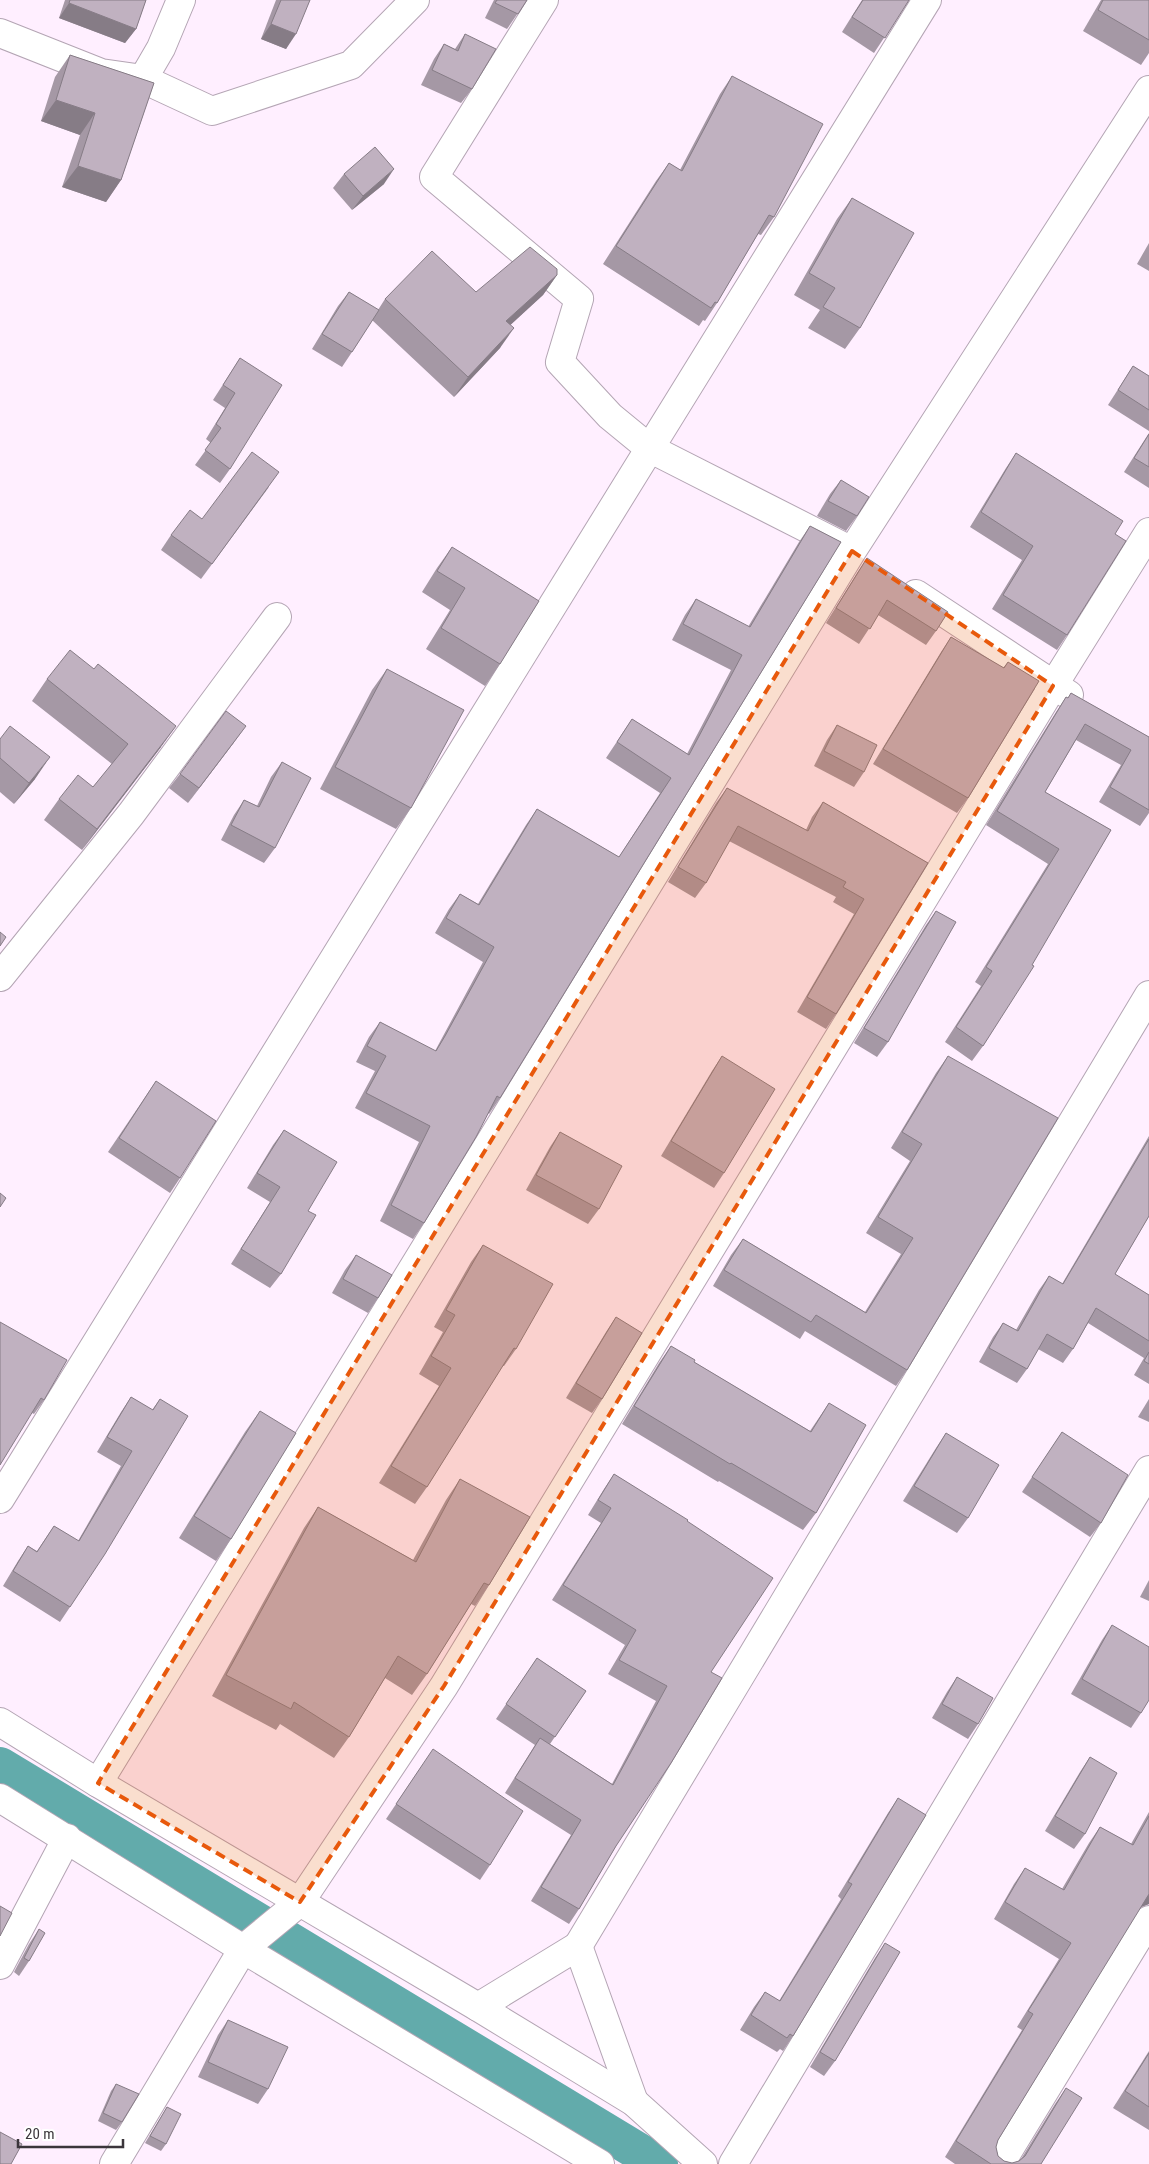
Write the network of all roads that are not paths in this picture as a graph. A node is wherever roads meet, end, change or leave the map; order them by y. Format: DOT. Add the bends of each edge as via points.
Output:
graph roads {
  1 [pos="181,0"];
  2 [pos="415,0"];
  3 [pos="544,0"];
  4 [pos="927,0"];
  5 [pos="0,33"];
  6 [pos="142,79"];
  7 [pos="1149,90"];
  8 [pos="649,448"];
  9 [pos="1149,532"];
  10 [pos="852,551"];
  11 [pos="277,616"];
  12 [pos="1053,686"];
  13 [pos="1093,709"];
  14 [pos="0,977"];
  15 [pos="1149,995"];
  16 [pos="1149,1470"];
  17 [pos="0,1499"];
  18 [pos="0,1722"];
  19 [pos="98,1783"];
  20 [pos="0,1798"];
  21 [pos="67,1838"];
  22 [pos="300,1902"];
  23 [pos="1149,1920"];
  24 [pos="578,1946"];
  25 [pos="243,1949"];
  26 [pos="0,1965"];
  27 [pos="478,2008"];
  28 [pos="634,2102"];
  29 [pos="114,2164"];
  30 [pos="600,2164"];
  31 [pos="703,2164"];
  32 [pos="733,2164"];
  33 [pos="1000,2164"];
  1 -- 6 [label="street" via="161,48"];
  2 -- 6 [label="street" via="351,64 212,111"];
  3 -- 8 [label="street" via="434,177 579,299 560,362 610,416"];
  4 -- 8 [label="street"];
  5 -- 6 [label="street" via="101,73"];
  7 -- 10 [label="street"];
  8 -- 10 [label="street"];
  8 -- 17 [label="street"];
  9 -- 12 [label="street"];
  10 -- 12 [label="street"];
  10 -- 19 [label="street"];
  11 -- 14 [label="street" via="131,814"];
  12 -- 13 [label="street"];
  12 -- 22 [label="street" via="444,1686"];
  15 -- 24 [label="street"];
  16 -- 32 [label="street"];
  18 -- 19 [label="street"];
  19 -- 22 [label="street"];
  20 -- 21 [label="street"];
  21 -- 25 [label="street"];
  21 -- 26 [label="street"];
  22 -- 25 [label="street"];
  22 -- 27 [label="street"];
  23 -- 33 [label="street"];
  24 -- 27 [label="street"];
  24 -- 28 [label="street"];
  25 -- 29 [label="street"];
  25 -- 30 [label="street"];
  27 -- 28 [label="street"];
  28 -- 31 [label="street"];
}
